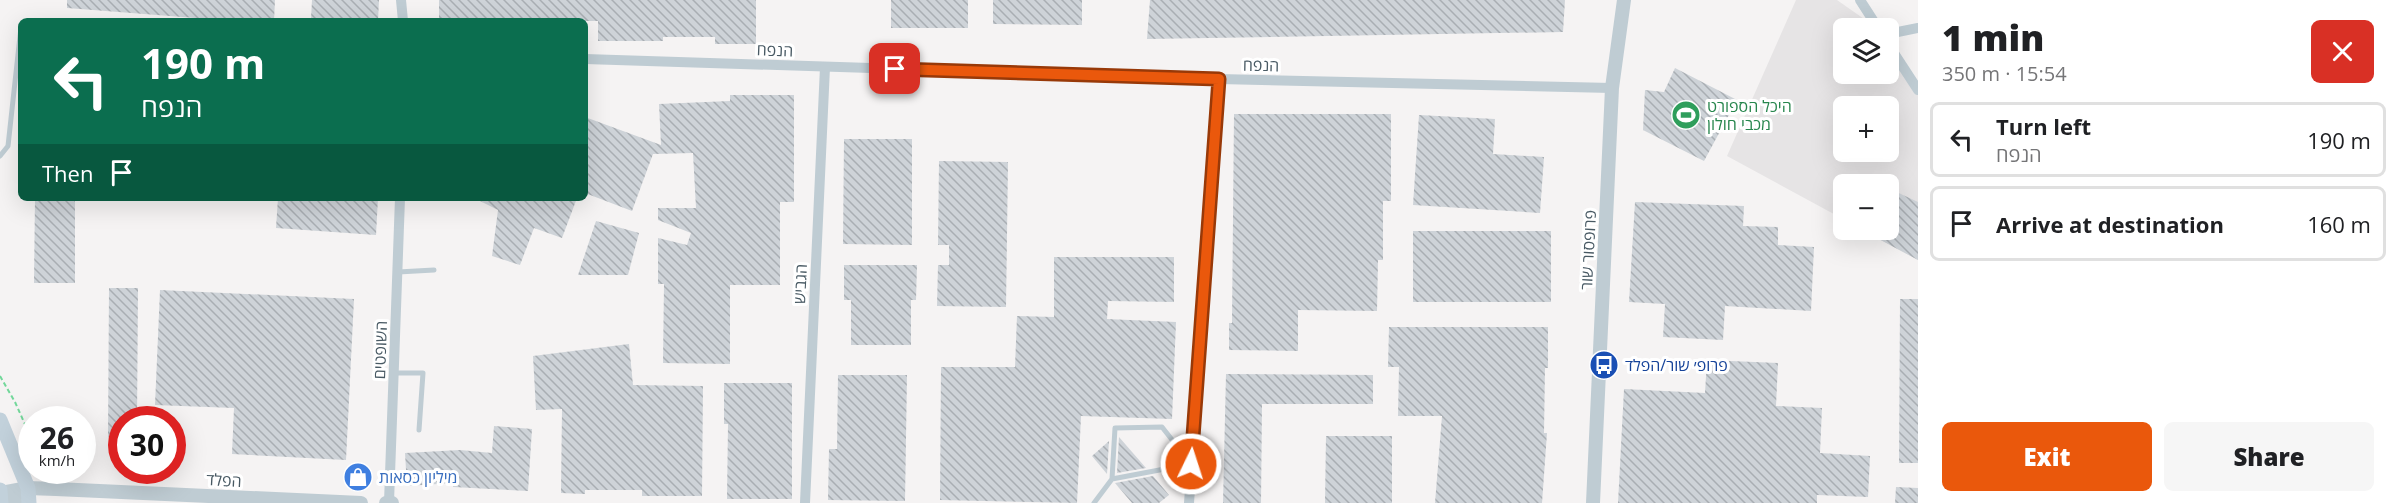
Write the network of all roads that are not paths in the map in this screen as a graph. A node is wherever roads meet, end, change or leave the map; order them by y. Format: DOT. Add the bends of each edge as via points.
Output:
graph roads {
  1 [pos="401,0"];
  2 [pos="1624,0"];
  3 [pos="1860,0"];
  4 [pos="403,18"];
  5 [pos="1872,18"];
  6 [pos="1918,28"];
  7 [pos="1899,32"];
  8 [pos="18,54"];
  9 [pos="588,59"];
  10 [pos="1899,61"];
  11 [pos="825,66"];
  12 [pos="1219,79"];
  13 [pos="1612,88"];
  14 [pos="1918,90"];
  15 [pos="0,156"];
  16 [pos="400,201"];
  17 [pos="434,270"];
  18 [pos="398,272"];
  19 [pos="394,373"];
  20 [pos="0,420"];
  21 [pos="419,430"];
  22 [pos="1191,464"];
  23 [pos="1112,479"];
  24 [pos="0,492"];
  25 [pos="29,496"];
  26 [pos="1,503"];
  27 [pos="20,503"];
  28 [pos="361,503"];
  29 [pos="389,503"];
  30 [pos="805,503"];
  31 [pos="1094,503"];
  32 [pos="1189,503"];
  33 [pos="1593,503"];
  1 -- 4 [label="street"];
  2 -- 13 [label="street, פרופסור שור"];
  3 -- 5 [label="street"];
  6 -- 7 [label="street"];
  8 -- 15 [label="lane" via="8,146"];
  9 -- 11 [label="street, הנפח"];
  10 -- 14 [label="street"];
  11 -- 12 [label="street, הנפח"];
  11 -- 30 [label="street, הגביש"];
  12 -- 13 [label="street, הנפח"];
  12 -- 22 [label="street"];
  13 -- 33 [label="street, פרופסור שור"];
  16 -- 18 [label="street, השופטים"];
  17 -- 18 [label="lane"];
  18 -- 19 [label="street, השופטים"];
  19 -- 21 [label="lane" via="423,373"];
  19 -- 29 [label="street, השופטים"];
  20 -- 25 [label="main road"];
  22 -- 23 [label="lane"];
  22 -- 23 [label="lane" via="1162,427 1114,429"];
  22 -- 32 [label="street"];
  23 -- 31 [label="lane"];
  24 -- 25 [label="street, הפלד"];
  24 -- 26 [label="main road"];
  24 -- 27 [label="street"];
  25 -- 28 [label="street, הפלד"];
}
